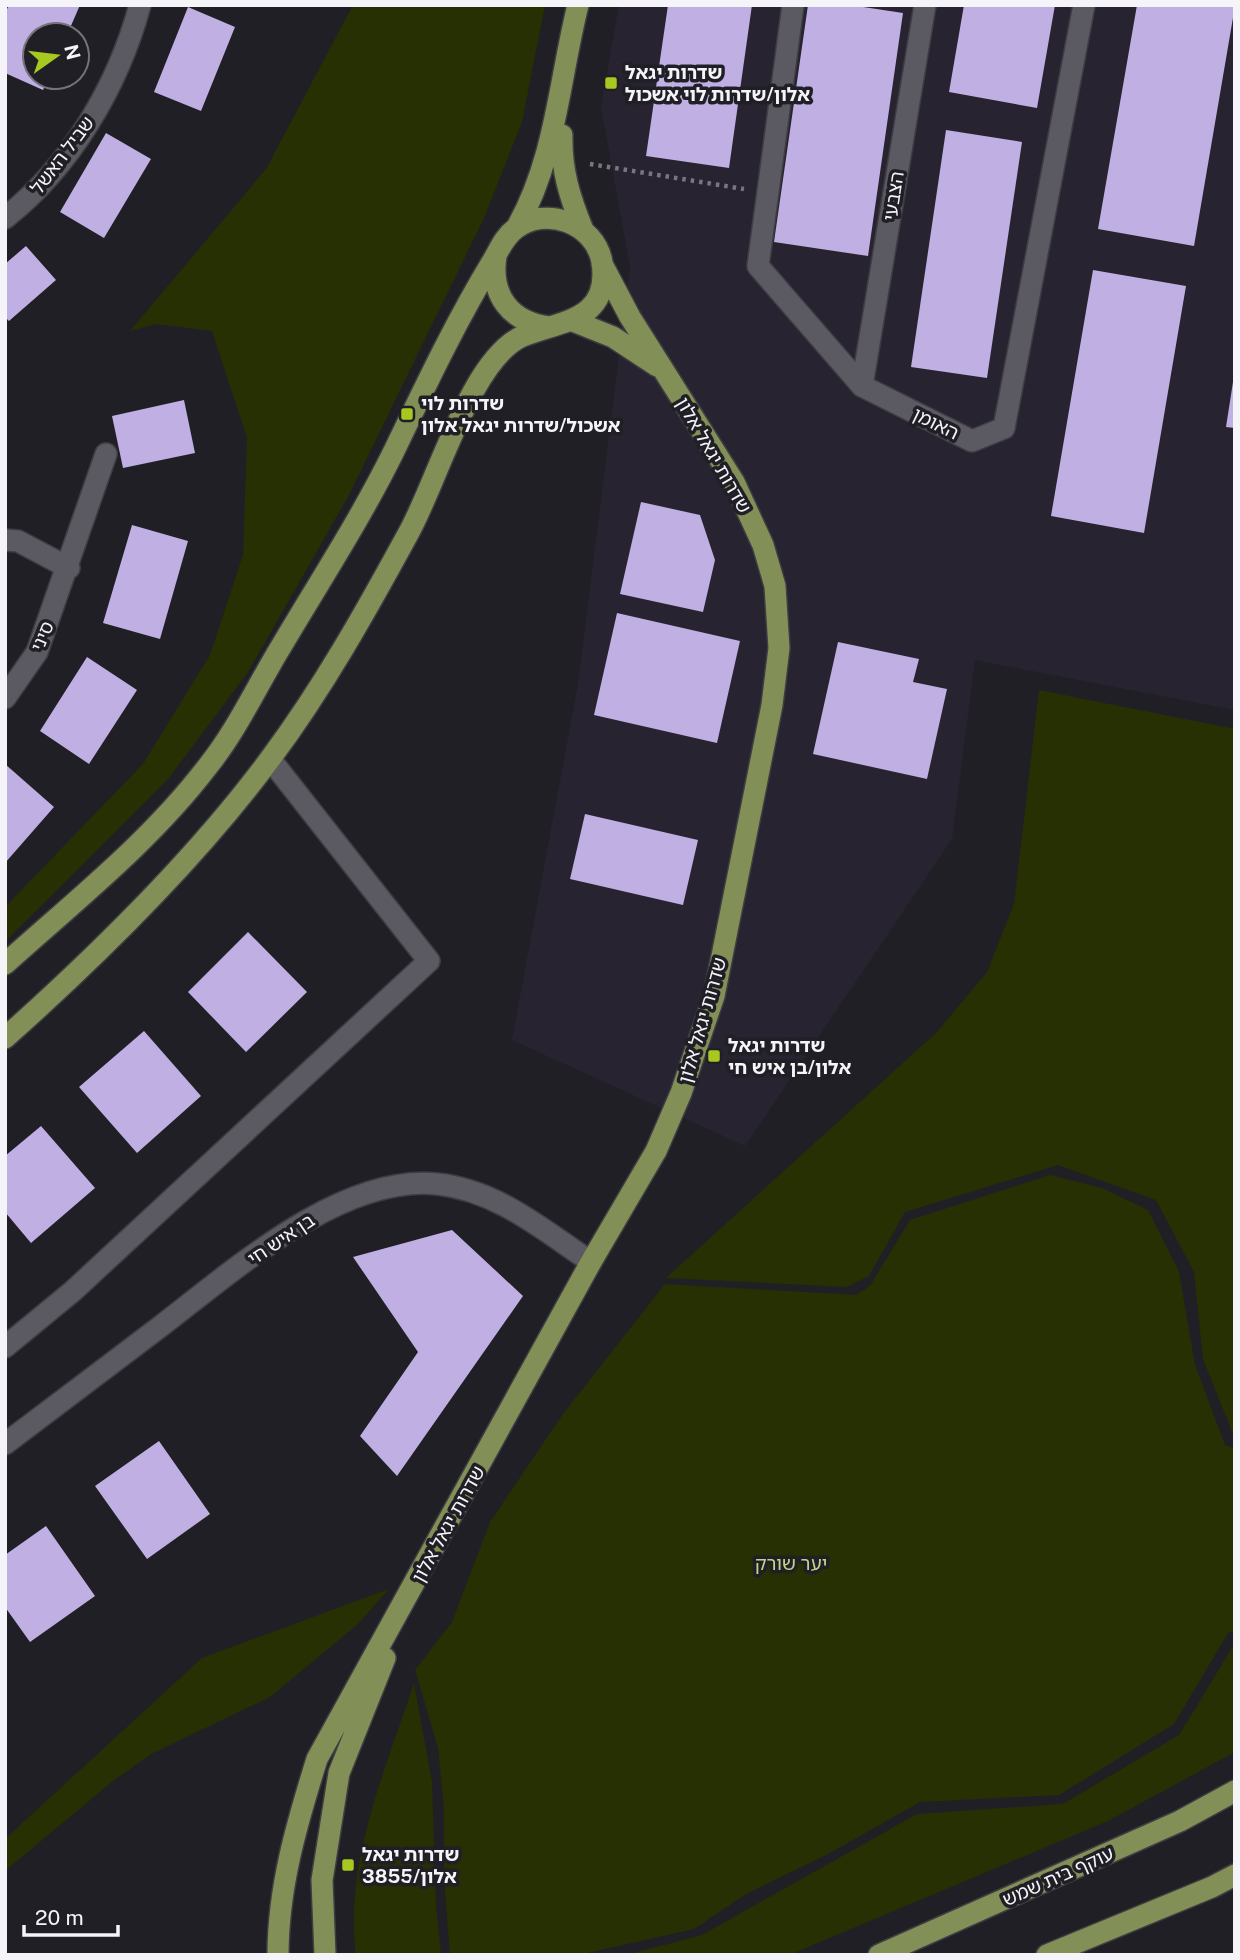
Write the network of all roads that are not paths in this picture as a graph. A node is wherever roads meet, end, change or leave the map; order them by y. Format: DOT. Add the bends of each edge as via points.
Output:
graph roads {
  1 [pos="140,5"];
  2 [pos="578,5"];
  3 [pos="793,5"];
  4 [pos="925,5"];
  5 [pos="1084,5"];
  6 [pos="562,94"];
  7 [pos="5,218"];
  8 [pos="517,227"];
  9 [pos="583,230"];
  10 [pos="496,257"];
  11 [pos="602,262"];
  12 [pos="572,321"];
  13 [pos="549,327"];
  14 [pos="665,371"];
  15 [pos="862,386"];
  16 [pos="106,454"];
  17 [pos="5,540"];
  18 [pos="69,568"];
  19 [pos="5,698"];
  20 [pos="270,759"];
  21 [pos="5,964"];
  22 [pos="5,1038"];
  23 [pos="591,1262"];
  24 [pos="5,1347"];
  25 [pos="5,1444"];
  26 [pos="412,1591"];
  27 [pos="1235,1791"];
  28 [pos="1235,1875"];
  29 [pos="278,1955"];
  30 [pos="324,1955"];
  31 [pos="879,1955"];
  32 [pos="1047,1955"];
  1 -- 7 [label="street, שביל האשל" via="130,42 88,127 27,201"];
  2 -- 6 [label="main road"];
  3 -- 15 [label="street, האומן" via="758,266"];
  4 -- 15 [label="street, הצבעי"];
  5 -- 15 [label="street, האומן" via="1004,428 972,441"];
  6 -- 8 [label="main road" via="547,160"];
  6 -- 9 [label="main road" via="561,164"];
  8 -- 9 [label="main road" via="550,218"];
  8 -- 10 [label="main road" via="503,240"];
  9 -- 11 [label="main road"];
  10 -- 13 [label="main road" via="493,275 505,306 532,325"];
  10 -- 21 [label="main road" via="468,300 377,484 211,763 157,826"];
  11 -- 12 [label="main road" via="597,297"];
  11 -- 14 [label="main road, שדרות יגאל אלון"];
  12 -- 13 [label="main road"];
  12 -- 14 [label="main road, שדרות יגאל אלון" via="613,337"];
  13 -- 20 [label="main road" via="506,345 483,372 420,513 351,636"];
  14 -- 23 [label="main road, שדרות יגאל אלון" via="734,482 764,545 775,586 779,648 772,705 714,996 656,1152"];
  16 -- 18 [label="street, סיני"];
  17 -- 18 [label="street" via="18,541"];
  18 -- 19 [label="street, סיני" via="37,652"];
  20 -- 22 [label="main road" via="93,960"];
  20 -- 24 [label="street" via="429,961 73,1291"];
  23 -- 25 [label="street, בן איש חי" via="493,1196 437,1184 391,1186 323,1211 265,1247"];
  23 -- 26 [label="main road, שדרות יגאל אלון"];
  26 -- 29 [label="main road, שדרות יגאל אלון" via="317,1759 283,1886"];
  26 -- 30 [label="main road, שדרות יגאל אלון" via="339,1773 322,1880"];
  27 -- 31 [label="main road, עוקף בית שמש" via="1180,1821"];
  28 -- 32 [label="main road"];
}
